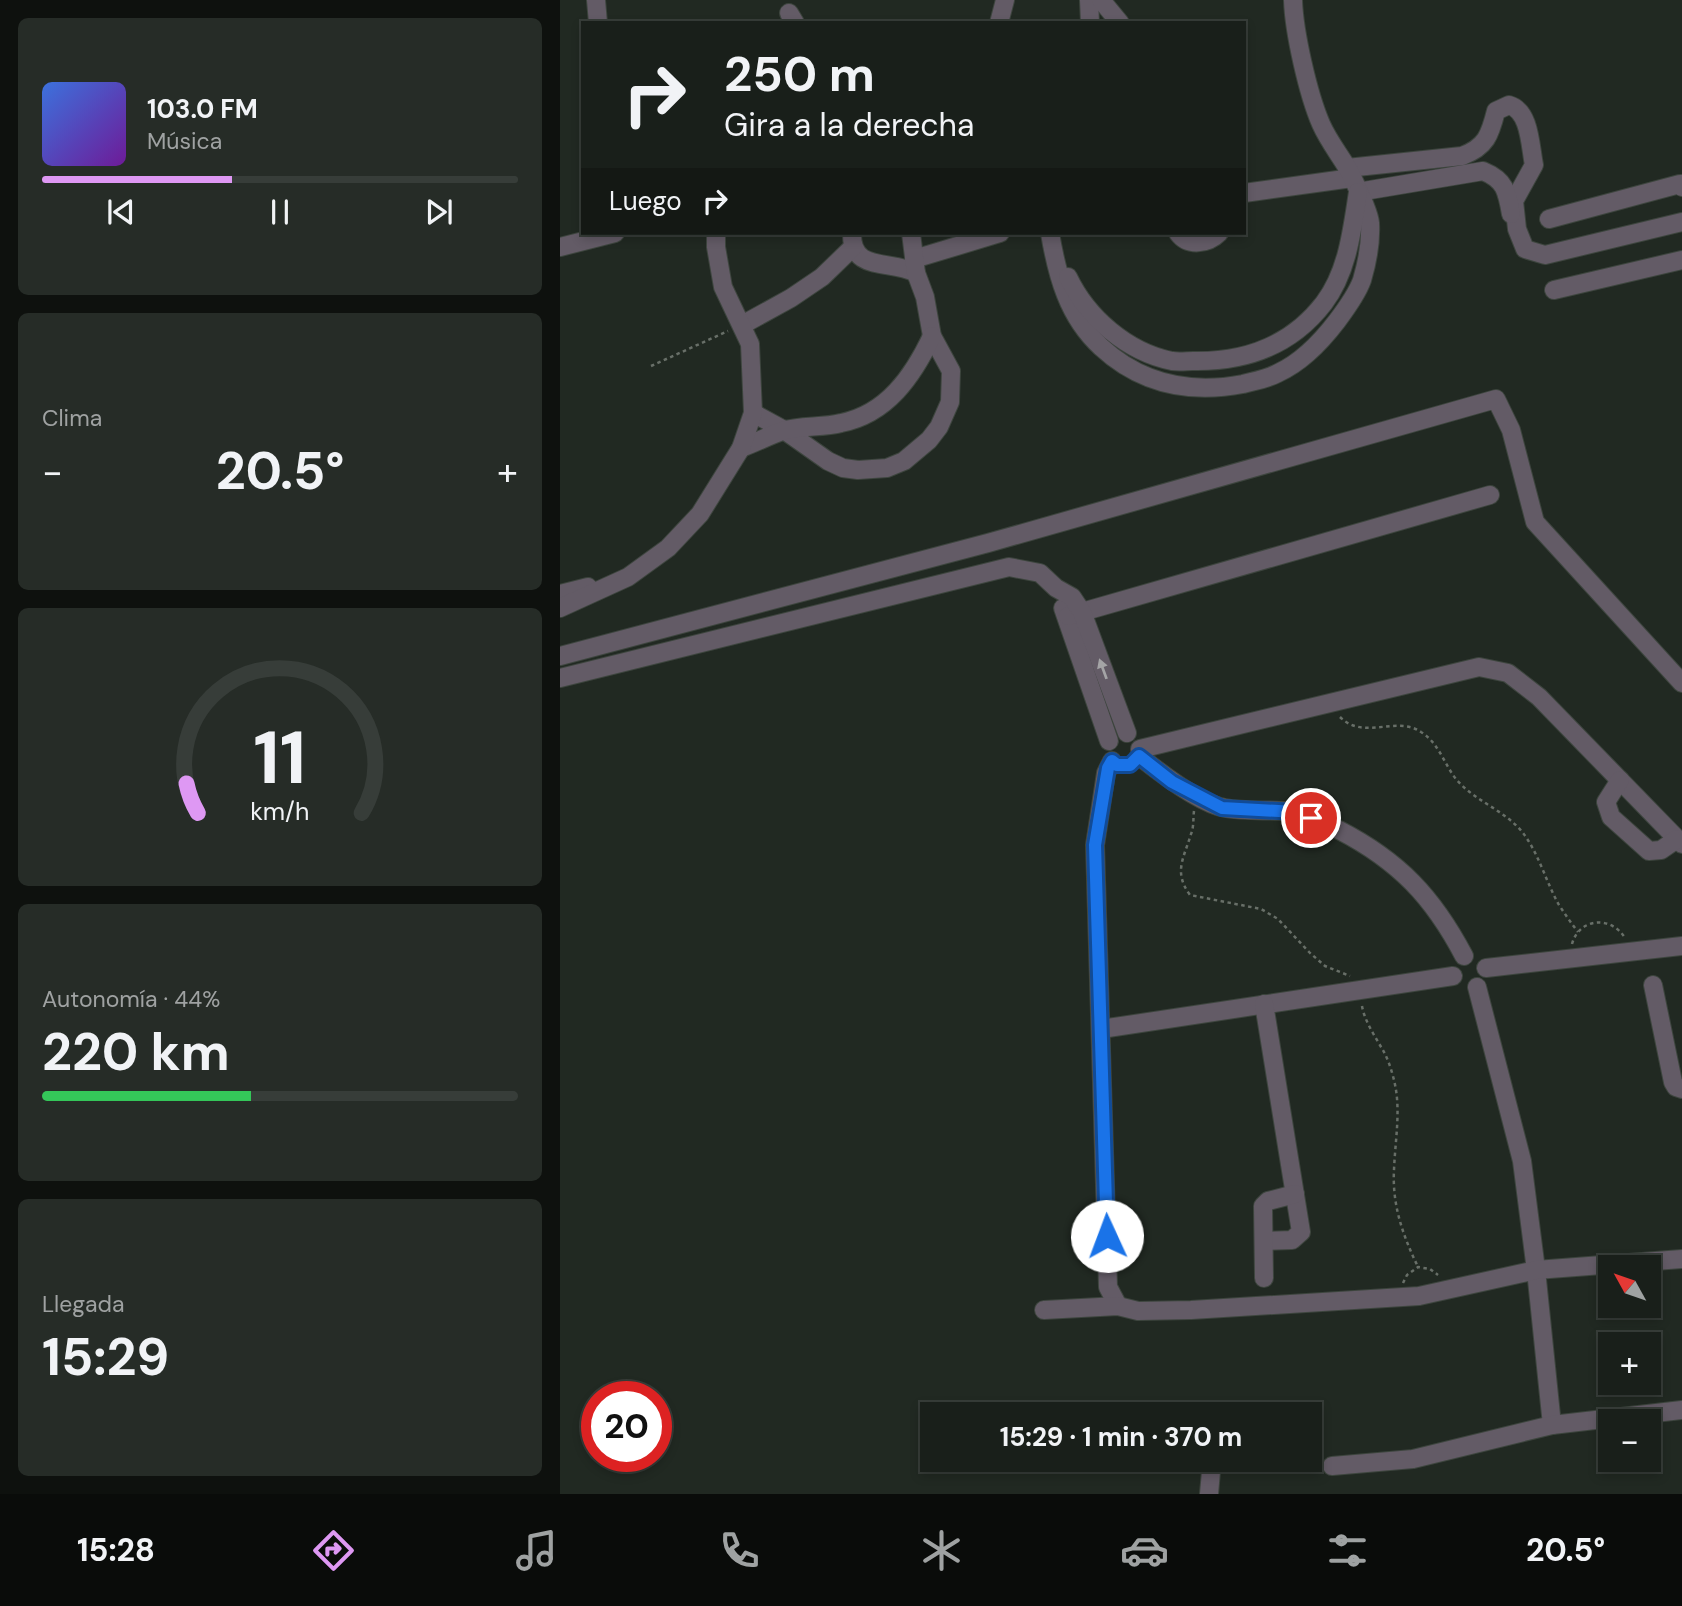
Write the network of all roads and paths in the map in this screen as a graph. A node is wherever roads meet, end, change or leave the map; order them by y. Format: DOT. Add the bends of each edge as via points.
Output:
graph roads {
  1 [pos="596,0"];
  2 [pos="1005,0"];
  3 [pos="1089,0"];
  4 [pos="1101,0"];
  5 [pos="1293,0"];
  6 [pos="598,21"];
  7 [pos="1000,21"];
  8 [pos="1090,21"];
  9 [pos="1118,21"];
  10 [pos="1352,179"];
  11 [pos="1682,187"];
  12 [pos="1246,192"];
  13 [pos="1549,219"];
  14 [pos="1682,222"];
  15 [pos="607,235"];
  16 [pos="716,235"];
  17 [pos="911,235"];
  18 [pos="995,235"];
  19 [pos="1051,235"];
  20 [pos="1052,235"];
  21 [pos="1179,235"];
  22 [pos="1217,235"];
  23 [pos="853,240"];
  24 [pos="560,247"];
  25 [pos="1545,255"];
  26 [pos="1682,260"];
  27 [pos="915,266"];
  28 [pos="1554,289"];
  29 [pos="742,325"];
  30 [pos="932,336"];
  31 [pos="1252,355"];
  32 [pos="1220,362"];
  33 [pos="651,366"];
  34 [pos="1258,381"];
  35 [pos="1224,387"];
  36 [pos="753,413"];
  37 [pos="784,430"];
  38 [pos="741,448"];
  39 [pos="1490,495"];
  40 [pos="628,577"];
  41 [pos="560,594"];
  42 [pos="560,608"];
  43 [pos="1075,614"];
  44 [pos="560,656"];
  45 [pos="560,678"];
  46 [pos="1682,683"];
  47 [pos="1329,703"];
  48 [pos="1127,733"];
  49 [pos="1109,741"];
  50 [pos="1140,753"];
  51 [pos="1112,761"];
  52 [pos="1620,780"];
  53 [pos="1679,842"];
  54 [pos="1578,932"];
  55 [pos="1682,946"];
  56 [pos="1464,956"];
  57 [pos="1486,968"];
  58 [pos="1453,976"];
  59 [pos="1653,985"];
  60 [pos="1477,987"];
  61 [pos="1264,1004"];
  62 [pos="1101,1029"];
  63 [pos="1673,1035"];
  64 [pos="1682,1089"];
  65 [pos="1295,1194"];
  66 [pos="1264,1241"];
  67 [pos="1682,1259"];
  68 [pos="1536,1270"];
  69 [pos="1264,1278"];
  70 [pos="1443,1291"];
  71 [pos="1404,1297"];
  72 [pos="1118,1306"];
  73 [pos="1044,1310"];
  74 [pos="1682,1410"];
  75 [pos="1552,1425"];
  76 [pos="1332,1466"];
  77 [pos="1211,1472"];
  78 [pos="1209,1494"];
  1 -- 6 [label="street"];
  2 -- 7 [label="street"];
  3 -- 8 [label="street"];
  4 -- 9 [label="street"];
  5 -- 10 [label="street" via="1294,21 1320,122"];
  10 -- 12 [label="street"];
  10 -- 25 [label="street" via="1483,171 1503,185 1522,255 1531,259"];
  10 -- 25 [label="street" via="1474,152 1490,136 1496,111 1504,106 1518,108 1534,165 1514,201 1517,229 1525,249"];
  10 -- 31 [label="street" via="1345,263 1324,303 1294,333"];
  10 -- 34 [label="street" via="1370,220 1361,282 1322,340 1278,374"];
  11 -- 13 [label="street"];
  14 -- 25 [label="street"];
  15 -- 24 [label="street"];
  16 -- 29 [label="street" via="723,287"];
  17 -- 27 [label="street"];
  18 -- 27 [label="street"];
  19 -- 35 [label="street" via="1062,287 1077,319 1100,346 1128,368 1160,382 1194,389"];
  20 -- 32 [label="street" via="1072,286 1098,321 1132,346 1172,361"];
  21 -- 22 [label="street" via="1196,243"];
  23 -- 27 [label="street" via="866,261"];
  23 -- 29 [label="street" via="822,277"];
  26 -- 28 [label="street"];
  27 -- 30 [label="street"];
  29 -- 33 [label="path"];
  29 -- 36 [label="street" via="750,344"];
  30 -- 37 [label="street" via="905,382 872,412 842,424"];
  30 -- 37 [label="street" via="951,370 950,402 929,440 904,461 887,468 843,468"];
  31 -- 32 [label="street"];
  31 -- 34 [label="street" via="1245,366"];
  32 -- 35 [label="street" via="1230,376"];
  34 -- 35 [label="street"];
  36 -- 37 [label="street"];
  36 -- 38 [label="street"];
  37 -- 38 [label="street"];
  38 -- 40 [label="street" via="700,514 668,548"];
  39 -- 43 [label="street"];
  40 -- 41 [label="street"];
  40 -- 42 [label="street"];
  43 -- 45 [label="street" via="1072,597 1040,573 1009,567"];
  48 -- 43 [label="street, one-way"];
  43 -- 49 [label="street"];
  44 -- 46 [label="street" via="989,543 1496,399 1511,430 1535,522"];
  47 -- 50 [label="street"];
  47 -- 52 [label="street" via="1479,667 1508,673"];
  47 -- 54 [label="path" via="1340,718 1357,729 1405,727 1420,731 1466,789 1524,835"];
  48 -- 49 [label="street"];
  48 -- 50 [label="street" via="1137,739"];
  49 -- 51 [label="street"];
  50 -- 51 [label="street" via="1124,766"];
  50 -- 56 [label="street" via="1172,782 1222,808 1296,812 1384,857 1419,888 1445,920"];
  51 -- 62 [label="street" via="1106,773 1095,845"];
  52 -- 53 [label="street"];
  52 -- 53 [label="street" via="1606,802 1611,817 1649,851"];
  55 -- 57 [label="street"];
  56 -- 57 [label="street" via="1475,956"];
  56 -- 58 [label="street" via="1454,964"];
  57 -- 60 [label="street" via="1485,979"];
  58 -- 60 [label="street" via="1462,987"];
  58 -- 61 [label="street"];
  59 -- 63 [label="street"];
  60 -- 68 [label="street" via="1522,1161"];
  61 -- 62 [label="street"];
  61 -- 65 [label="street"];
  62 -- 72 [label="street" via="1108,1287"];
  63 -- 64 [label="street" via="1673,1082"];
  65 -- 66 [label="street" via="1264,1204"];
  65 -- 66 [label="street" via="1301,1232 1292,1240"];
  66 -- 69 [label="street"];
  67 -- 68 [label="street"];
  68 -- 70 [label="street"];
  68 -- 75 [label="street"];
  70 -- 71 [label="street"];
  70 -- 71 [label="path" via="1437,1274 1418,1267 1403,1281"];
  71 -- 72 [label="street" via="1191,1310 1138,1311"];
  72 -- 73 [label="street"];
  74 -- 75 [label="street"];
  75 -- 76 [label="street" via="1413,1459"];
  77 -- 78 [label="street"];
}
